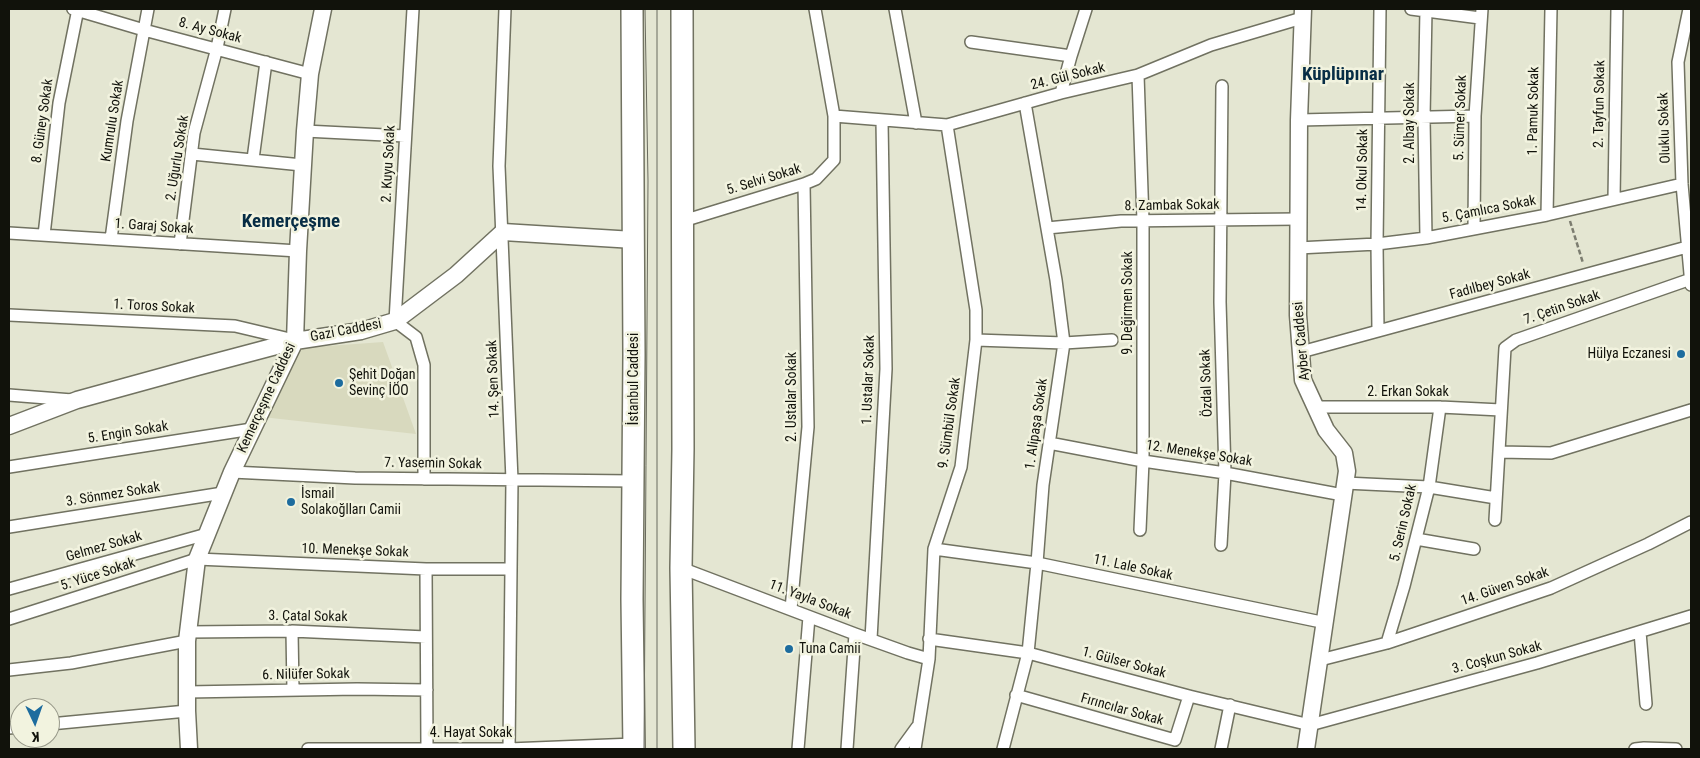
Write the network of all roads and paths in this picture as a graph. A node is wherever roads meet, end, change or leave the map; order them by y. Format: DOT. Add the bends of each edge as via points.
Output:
graph roads {
  1 [pos="148,9"];
  2 [pos="226,9"];
  3 [pos="323,9"];
  4 [pos="413,9"];
  5 [pos="505,9"];
  6 [pos="632,9"];
  7 [pos="682,9"];
  8 [pos="815,9"];
  9 [pos="895,9"];
  10 [pos="1086,9"];
  11 [pos="1380,9"];
  12 [pos="1411,9"];
  13 [pos="1551,9"];
  14 [pos="1617,9"];
  15 [pos="1690,9"];
  16 [pos="76,10"];
  17 [pos="1426,10"];
  18 [pos="1481,13"];
  19 [pos="1303,14"];
  20 [pos="144,30"];
  21 [pos="971,42"];
  22 [pos="217,48"];
  23 [pos="1070,56"];
  24 [pos="266,62"];
  25 [pos="310,74"];
  26 [pos="1138,74"];
  27 [pos="1222,86"];
  28 [pos="1061,93"];
  29 [pos="1025,103"];
  30 [pos="834,116"];
  31 [pos="1475,116"];
  32 [pos="1424,118"];
  33 [pos="1379,119"];
  34 [pos="1299,120"];
  35 [pos="882,121"];
  36 [pos="916,123"];
  37 [pos="948,125"];
  38 [pos="304,131"];
  39 [pos="406,136"];
  40 [pos="192,154"];
  41 [pos="252,160"];
  42 [pos="302,165"];
  43 [pos="804,184"];
  44 [pos="1682,184"];
  45 [pos="1614,199"];
  46 [pos="1566,210"];
  47 [pos="1547,214"];
  48 [pos="1298,219"];
  49 [pos="1220,220"];
  50 [pos="683,221"];
  51 [pos="1142,221"];
  52 [pos="1047,228"];
  53 [pos="1474,228"];
  54 [pos="503,232"];
  55 [pos="9,234"];
  56 [pos="44,235"];
  57 [pos="1426,238"];
  58 [pos="111,239"];
  59 [pos="634,240"];
  60 [pos="180,244"];
  61 [pos="1377,244"];
  62 [pos="1688,247"];
  63 [pos="1298,248"];
  64 [pos="298,251"];
  65 [pos="1587,274"];
  66 [pos="1691,279"];
  67 [pos="1691,285"];
  68 [pos="9,315"];
  69 [pos="395,321"];
  70 [pos="1378,331"];
  71 [pos="976,340"];
  72 [pos="1112,340"];
  73 [pos="295,341"];
  74 [pos="1064,343"];
  75 [pos="1301,352"];
  76 [pos="9,395"];
  77 [pos="77,400"];
  78 [pos="1315,407"];
  79 [pos="1440,407"];
  80 [pos="1501,410"];
  81 [pos="1691,410"];
  82 [pos="9,426"];
  83 [pos="252,429"];
  84 [pos="1049,443"];
  85 [pos="1498,452"];
  86 [pos="1143,461"];
  87 [pos="9,467"];
  88 [pos="232,472"];
  89 [pos="1225,473"];
  90 [pos="424,479"];
  91 [pos="512,480"];
  92 [pos="633,481"];
  93 [pos="1429,487"];
  94 [pos="1344,489"];
  95 [pos="223,493"];
  96 [pos="1496,498"];
  97 [pos="1495,520"];
  98 [pos="1691,522"];
  99 [pos="9,527"];
  100 [pos="1140,530"];
  101 [pos="207,534"];
  102 [pos="1416,539"];
  103 [pos="1221,545"];
  104 [pos="934,549"];
  105 [pos="1474,549"];
  106 [pos="196,559"];
  107 [pos="1038,563"];
  108 [pos="681,568"];
  109 [pos="426,569"];
  110 [pos="511,569"];
  111 [pos="9,589"];
  112 [pos="791,609"];
  113 [pos="1691,616"];
  114 [pos="809,617"];
  115 [pos="9,619"];
  116 [pos="1326,622"];
  117 [pos="292,631"];
  118 [pos="1640,632"];
  119 [pos="855,634"];
  120 [pos="188,636"];
  121 [pos="426,637"];
  122 [pos="871,639"];
  123 [pos="929,639"];
  124 [pos="1387,643"];
  125 [pos="1028,653"];
  126 [pos="928,658"];
  127 [pos="1320,660"];
  128 [pos="9,670"];
  129 [pos="292,690"];
  130 [pos="426,690"];
  131 [pos="187,692"];
  132 [pos="1016,696"];
  133 [pos="1189,696"];
  134 [pos="1646,704"];
  135 [pos="1230,705"];
  136 [pos="187,711"];
  137 [pos="60,723"];
  138 [pos="919,724"];
  139 [pos="1310,725"];
  140 [pos="634,747"];
  141 [pos="189,749"];
  142 [pos="308,749"];
  143 [pos="427,749"];
  144 [pos="509,749"];
  145 [pos="684,749"];
  146 [pos="798,749"];
  147 [pos="847,749"];
  148 [pos="901,749"];
  149 [pos="915,749"];
  150 [pos="1003,749"];
  151 [pos="1221,749"];
  152 [pos="1306,749"];
  153 [pos="1635,749"];
  154 [pos="1676,749"];
  1 -- 20 [label="street, Kumrulu Sokak"];
  2 -- 22 [label="street, 2. Uğurlu Sokak"];
  3 -- 25 [label="main road, Kemerçeşme Caddesi"];
  4 -- 39 [label="street, 2. Kuyu Sokak"];
  5 -- 54 [label="street, 14. Şen Sokak" via="499,166"];
  6 -- 59 [label="highway, İstanbul Caddesi"];
  7 -- 50 [label="highway"];
  8 -- 30 [label="street"];
  9 -- 36 [label="street"];
  10 -- 23 [label="street"];
  11 -- 33 [label="street, 14. Okul Sokak"];
  12 -- 17 [label="street"];
  13 -- 47 [label="street, 1. Pamuk Sokak"];
  14 -- 45 [label="street, 2. Tayfun Sokak"];
  15 -- 44 [label="street, Oluklu Sokak" via="1678,62"];
  16 -- 20 [label="street, 8. Ay Sokak"];
  16 -- 56 [label="street, 8. Güney Sokak" via="59,103"];
  17 -- 18 [label="street"];
  17 -- 32 [label="street, 2. Albay Sokak"];
  18 -- 31 [label="street, 5. Sümer Sokak"];
  19 -- 26 [label="street, 24. Gül Sokak"];
  19 -- 34 [label="main road, Ayber Caddesi"];
  20 -- 22 [label="street, 8. Ay Sokak"];
  20 -- 58 [label="street, Kumrulu Sokak" via="127,121"];
  21 -- 23 [label="street"];
  22 -- 24 [label="street, 8. Ay Sokak"];
  22 -- 40 [label="street, 2. Uğurlu Sokak" via="194,133"];
  23 -- 28 [label="street"];
  24 -- 25 [label="street, 8. Ay Sokak"];
  24 -- 41 [label="street"];
  25 -- 38 [label="main road, Kemerçeşme Caddesi"];
  26 -- 28 [label="street, 24. Gül Sokak"];
  26 -- 51 [label="street, 9. Değirmen Sokak"];
  27 -- 49 [label="street, Özdal Sokak"];
  28 -- 29 [label="street, 24. Gül Sokak"];
  29 -- 37 [label="street, 24. Gül Sokak"];
  29 -- 52 [label="street, 1. Alipaşa Sokak"];
  30 -- 35 [label="street, 24. Gül Sokak"];
  30 -- 43 [label="street, 5. Selvi Sokak" via="834,160 816,179"];
  31 -- 32 [label="street"];
  31 -- 53 [label="street, 5. Sümer Sokak"];
  32 -- 33 [label="street"];
  32 -- 57 [label="street, 2. Albay Sokak"];
  33 -- 34 [label="street"];
  33 -- 61 [label="street, 14. Okul Sokak"];
  34 -- 48 [label="main road, Ayber Caddesi"];
  35 -- 36 [label="street, 24. Gül Sokak"];
  35 -- 122 [label="street, 1. Ustalar Sokak" via="886,369"];
  36 -- 37 [label="street, 24. Gül Sokak"];
  37 -- 71 [label="street, 9. Sümbül Sokak" via="976,310"];
  38 -- 39 [label="street"];
  38 -- 42 [label="main road, Kemerçeşme Caddesi"];
  39 -- 69 [label="street, 2. Kuyu Sokak"];
  40 -- 41 [label="street"];
  40 -- 60 [label="street, 2. Uğurlu Sokak"];
  41 -- 42 [label="street"];
  42 -- 64 [label="main road, Kemerçeşme Caddesi"];
  43 -- 50 [label="street, 5. Selvi Sokak"];
  43 -- 112 [label="street, 2. Ustalar Sokak" via="808,427"];
  44 -- 45 [label="street, 5. Çamlıca Sokak"];
  44 -- 62 [label="street, Oluklu Sokak"];
  45 -- 46 [label="street, 5. Çamlıca Sokak"];
  46 -- 47 [label="street, 5. Çamlıca Sokak"];
  46 -- 65 [label="path"];
  47 -- 53 [label="street, 5. Çamlıca Sokak"];
  48 -- 49 [label="street, 8. Zambak Sokak"];
  48 -- 63 [label="main road, Ayber Caddesi"];
  49 -- 51 [label="street, 8. Zambak Sokak"];
  49 -- 89 [label="street, Özdal Sokak"];
  50 -- 108 [label="highway"];
  51 -- 52 [label="street, 8. Zambak Sokak"];
  51 -- 86 [label="street, 9. Değirmen Sokak"];
  52 -- 74 [label="street, 1. Alipaşa Sokak"];
  53 -- 57 [label="street, 5. Çamlıca Sokak"];
  54 -- 59 [label="main road"];
  54 -- 69 [label="main road, Gazi Caddesi" via="456,275"];
  54 -- 91 [label="street, 14. Şen Sokak"];
  55 -- 56 [label="street, 1. Garaj Sokak"];
  56 -- 58 [label="street, 1. Garaj Sokak"];
  57 -- 61 [label="street, 5. Çamlıca Sokak"];
  58 -- 60 [label="street, 1. Garaj Sokak"];
  59 -- 92 [label="highway, İstanbul Caddesi"];
  60 -- 64 [label="street, 1. Garaj Sokak"];
  61 -- 63 [label="street, 5. Çamlıca Sokak"];
  61 -- 70 [label="street, 14. Okul Sokak"];
  62 -- 65 [label="street, Fadılbey Sokak"];
  62 -- 66 [label="street, Oluklu Sokak"];
  63 -- 75 [label="main road, Ayber Caddesi"];
  64 -- 73 [label="main road, Kemerçeşme Caddesi"];
  65 -- 70 [label="street, Fadılbey Sokak"];
  66 -- 67 [label="street, Oluklu Sokak"];
  66 -- 80 [label="street, 7. Çetin Sokak" via="1516,340 1505,348"];
  68 -- 73 [label="street, 1. Toros Sokak" via="235,326"];
  69 -- 73 [label="main road, Gazi Caddesi" via="361,331"];
  69 -- 90 [label="street" via="416,337 424,364"];
  70 -- 75 [label="street, Fadılbey Sokak"];
  71 -- 74 [label="street"];
  71 -- 104 [label="street, 9. Sümbül Sokak" via="960,467"];
  72 -- 74 [label="street"];
  73 -- 77 [label="main road, Gazi Caddesi"];
  73 -- 83 [label="main road, Kemerçeşme Caddesi"];
  74 -- 84 [label="street, 1. Alipaşa Sokak"];
  75 -- 78 [label="main road, Ayber Caddesi" via="1303,380"];
  76 -- 77 [label="street"];
  77 -- 82 [label="main road, Gazi Caddesi"];
  78 -- 79 [label="street, 2. Erkan Sokak"];
  78 -- 94 [label="main road, Ayber Caddesi" via="1326,430 1344,453 1347,471"];
  79 -- 80 [label="street, 2. Erkan Sokak"];
  79 -- 93 [label="street, 5. Serin Sokak"];
  80 -- 85 [label="street"];
  81 -- 85 [label="street" via="1551,453"];
  83 -- 87 [label="street, 5. Engin Sokak"];
  83 -- 88 [label="main road, Kemerçeşme Caddesi"];
  84 -- 86 [label="street, 12. Menekşe Sokak"];
  84 -- 107 [label="street, 1. Alipaşa Sokak"];
  85 -- 96 [label="street"];
  86 -- 89 [label="street, 12. Menekşe Sokak"];
  86 -- 100 [label="street, 9. Değirmen Sokak"];
  88 -- 90 [label="street, 7. Yasemin Sokak"];
  88 -- 95 [label="main road, Kemerçeşme Caddesi"];
  89 -- 94 [label="street, 12. Menekşe Sokak"];
  89 -- 103 [label="street, Özdal Sokak"];
  90 -- 91 [label="street, 7. Yasemin Sokak"];
  91 -- 92 [label="street, 7. Yasemin Sokak"];
  91 -- 110 [label="street, 14. Şen Sokak"];
  92 -- 140 [label="highway, İstanbul Caddesi"];
  93 -- 94 [label="street, 12. Menekşe Sokak"];
  93 -- 96 [label="street, 12. Menekşe Sokak"];
  93 -- 102 [label="street, 5. Serin Sokak"];
  94 -- 116 [label="main road, Ayber Caddesi"];
  95 -- 99 [label="street, 3. Sönmez Sokak"];
  95 -- 101 [label="main road, Kemerçeşme Caddesi"];
  96 -- 97 [label="street"];
  98 -- 124 [label="street, 14. Güven Sokak" via="1551,588"];
  101 -- 106 [label="main road, Kemerçeşme Caddesi"];
  101 -- 111 [label="street, Gelmez Sokak"];
  102 -- 105 [label="street"];
  102 -- 124 [label="street, 5. Serin Sokak"];
  104 -- 107 [label="street, 11. Lale Sokak"];
  104 -- 123 [label="street, 9. Sümbül Sokak"];
  106 -- 109 [label="street, 10. Menekşe Sokak"];
  106 -- 115 [label="street, 5. Yüce Sokak"];
  106 -- 120 [label="main road, Kemerçeşme Caddesi"];
  107 -- 116 [label="street, 11. Lale Sokak"];
  107 -- 125 [label="street, 1. Alipaşa Sokak"];
  108 -- 112 [label="street, 11. Yayla Sokak"];
  108 -- 145 [label="highway"];
  109 -- 110 [label="street, 10. Menekşe Sokak"];
  109 -- 121 [label="street"];
  110 -- 144 [label="street, 14. Şen Sokak"];
  112 -- 114 [label="street, 11. Yayla Sokak"];
  113 -- 118 [label="street, 3. Coşkun Sokak"];
  114 -- 119 [label="street, 11. Yayla Sokak"];
  114 -- 146 [label="street"];
  116 -- 127 [label="main road, Ayber Caddesi"];
  117 -- 120 [label="street, 3. Çatal Sokak"];
  117 -- 121 [label="street, 3. Çatal Sokak"];
  117 -- 129 [label="street"];
  118 -- 134 [label="street"];
  118 -- 139 [label="street, 3. Coşkun Sokak"];
  119 -- 122 [label="street, 11. Yayla Sokak"];
  119 -- 147 [label="street"];
  120 -- 128 [label="street, 3. Çatal Sokak" via="71,663"];
  120 -- 131 [label="main road, Kemerçeşme Caddesi"];
  121 -- 130 [label="street"];
  122 -- 126 [label="street, 11. Yayla Sokak"];
  123 -- 125 [label="street, 1. Gülser Sokak"];
  123 -- 126 [label="street, 9. Sümbül Sokak"];
  124 -- 127 [label="street, 14. Güven Sokak"];
  125 -- 132 [label="street, 1. Alipaşa Sokak"];
  125 -- 133 [label="street, 1. Gülser Sokak"];
  126 -- 138 [label="street, 9. Sümbül Sokak"];
  127 -- 139 [label="main road, Ayber Caddesi"];
  129 -- 130 [label="street, 6. Nilüfer Sokak"];
  129 -- 131 [label="street, 6. Nilüfer Sokak"];
  130 -- 143 [label="street"];
  131 -- 136 [label="main road, Kemerçeşme Caddesi"];
  132 -- 133 [label="street, Fırıncılar Sokak" via="1175,740"];
  132 -- 150 [label="street, 1. Alipaşa Sokak"];
  133 -- 135 [label="street, 1. Gülser Sokak"];
  135 -- 139 [label="street, 1. Gülser Sokak"];
  135 -- 151 [label="street"];
  136 -- 137 [label="street"];
  136 -- 141 [label="main road, Kemerçeşme Caddesi"];
  138 -- 148 [label="street"];
  138 -- 149 [label="street, 9. Sümbül Sokak"];
  139 -- 152 [label="main road, Ayber Caddesi"];
  140 -- 144 [label="street, 4. Hayat Sokak"];
  142 -- 143 [label="street, 4. Hayat Sokak"];
  143 -- 144 [label="street, 4. Hayat Sokak"];
  153 -- 154 [label="street"];
}
